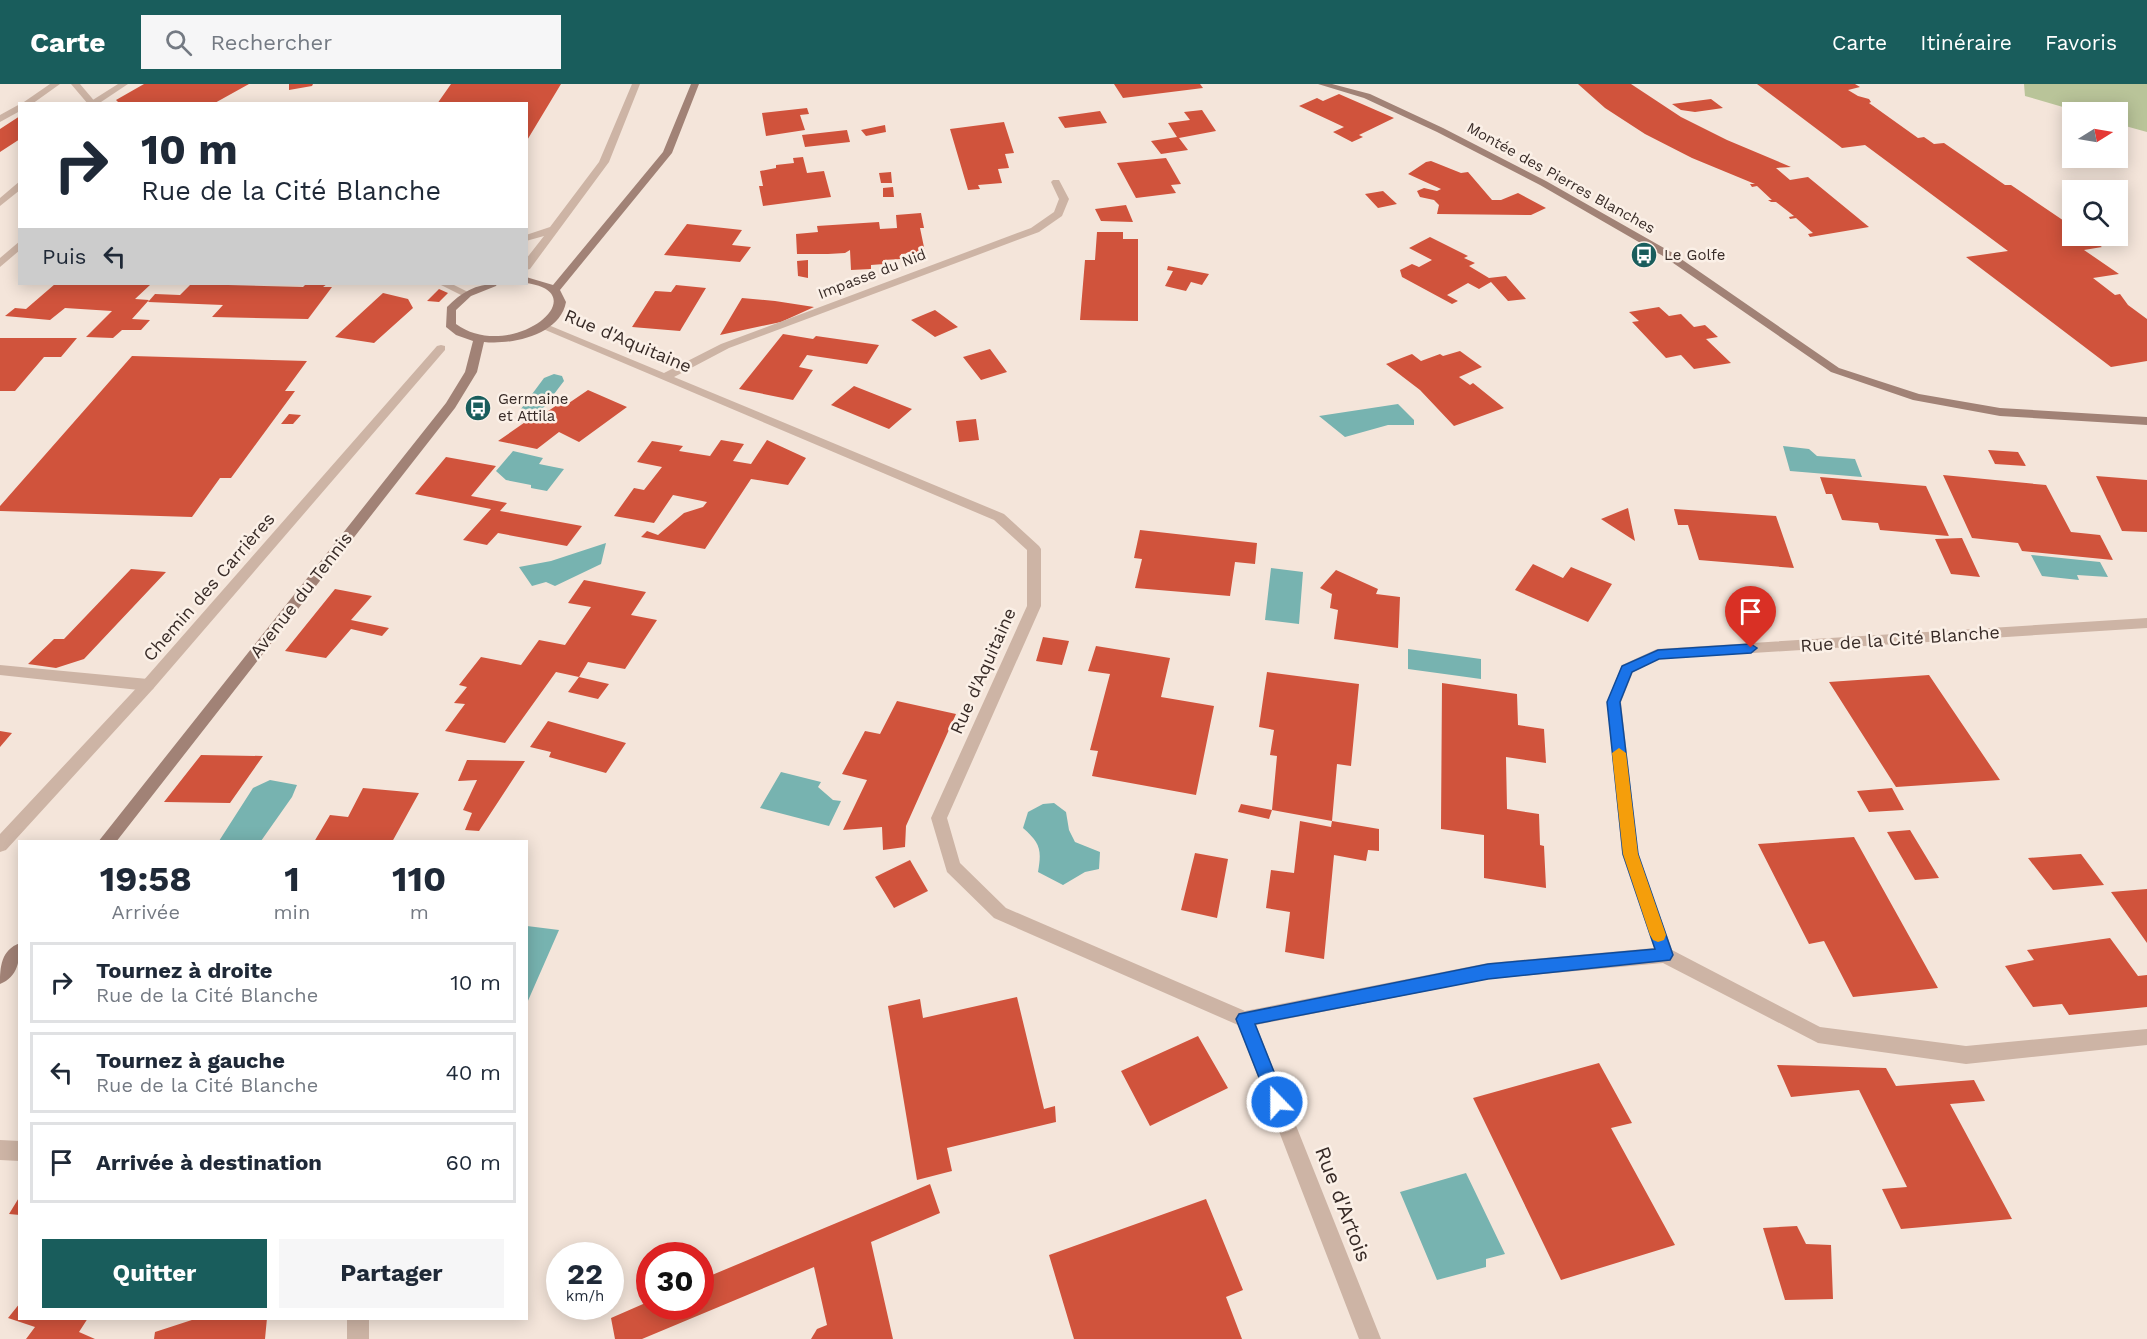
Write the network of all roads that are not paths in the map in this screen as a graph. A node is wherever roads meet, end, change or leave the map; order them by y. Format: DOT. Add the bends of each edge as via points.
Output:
graph roads {
  1 [pos="56,84"];
  2 [pos="75,84"];
  3 [pos="124,84"];
  4 [pos="636,84"];
  5 [pos="695,84"];
  6 [pos="1322,84"];
  7 [pos="28,102"];
  8 [pos="91,102"];
  9 [pos="94,102"];
  10 [pos="18,108"];
  11 [pos="0,119"];
  12 [pos="1056,182"];
  13 [pos="18,186"];
  14 [pos="0,203"];
  15 [pos="555,229"];
  16 [pos="528,237"];
  17 [pos="18,246"];
  18 [pos="0,264"];
  19 [pos="528,264"];
  20 [pos="528,280"];
  21 [pos="446,285"];
  22 [pos="490,285"];
  23 [pos="555,289"];
  24 [pos="467,294"];
  25 [pos="542,326"];
  26 [pos="479,340"];
  27 [pos="441,348"];
  28 [pos="664,377"];
  29 [pos="2147,421"];
  30 [pos="2147,623"];
  31 [pos="0,670"];
  32 [pos="148,685"];
  33 [pos="108,840"];
  34 [pos="0,845"];
  35 [pos="18,954"];
  36 [pos="1665,955"];
  37 [pos="0,976"];
  38 [pos="1245,1019"];
  39 [pos="2147,1037"];
  40 [pos="0,1150"];
  41 [pos="18,1151"];
  42 [pos="358,1320"];
  43 [pos="358,1339"];
  44 [pos="1370,1339"];
  1 -- 7 [label="street"];
  2 -- 8 [label="street"];
  3 -- 9 [label="street"];
  4 -- 15 [label="street" via="604,162"];
  5 -- 23 [label="street" via="667,153"];
  6 -- 29 [label="street, Montée des Pierres Blanches" via="1367,96 1543,183 1667,254 1835,370 1917,397 2000,412"];
  10 -- 11 [label="street"];
  12 -- 28 [label="street, Impasse du Nid" via="1064,199 1058,214 1035,230 725,346"];
  13 -- 14 [label="street"];
  15 -- 16 [label="street"];
  15 -- 19 [label="street"];
  17 -- 18 [label="street"];
  20 -- 23 [label="street"];
  21 -- 24 [label="street"];
  22 -- 24 [label="street"];
  23 -- 25 [label="street" via="560,307"];
  24 -- 26 [label="street" via="451,309 450,325 457,332"];
  25 -- 26 [label="street" via="500,340"];
  25 -- 28 [label="street, Rue d'Aquitaine"];
  26 -- 33 [label="street, Avenue du Tennis" via="471,372 451,405"];
  27 -- 32 [label="street, Chemin des Carrières"];
  28 -- 38 [label="street, Rue d'Aquitaine" via="999,517 1034,549 1034,606 939,818 953,867 1000,913"];
  30 -- 36 [label="street, Rue de la Cité Blanche" via="1658,654 1627,669 1614,702 1630,854"];
  31 -- 32 [label="street"];
  32 -- 34 [label="street, Chemin des Carrières"];
  35 -- 37 [label="street"];
  36 -- 38 [label="street" via="1488,971"];
  36 -- 39 [label="street" via="1818,1035 1966,1055"];
  38 -- 44 [label="street, Rue d'Artois"];
  40 -- 41 [label="street"];
  42 -- 43 [label="street"];
}
